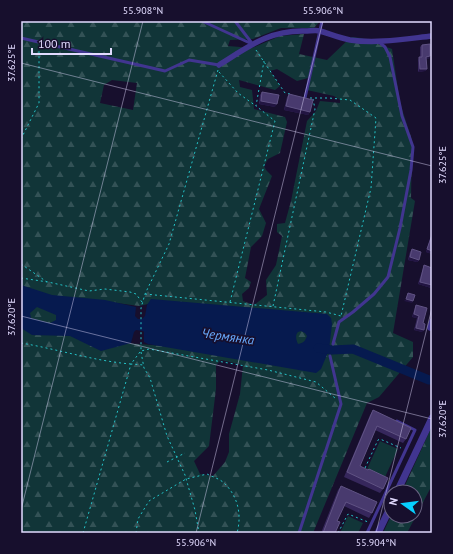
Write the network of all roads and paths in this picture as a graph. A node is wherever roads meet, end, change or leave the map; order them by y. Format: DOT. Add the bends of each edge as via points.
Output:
graph roads {
  1 [pos="202,21"];
  2 [pos="235,21"];
  3 [pos="322,21"];
  4 [pos="320,31"];
  5 [pos="432,36"];
  6 [pos="21,38"];
  7 [pos="379,41"];
  8 [pos="39,42"];
  9 [pos="252,44"];
  10 [pos="264,62"];
  11 [pos="218,68"];
  12 [pos="292,95"];
  13 [pos="305,98"];
  14 [pos="313,98"];
  15 [pos="256,106"];
  16 [pos="21,139"];
  17 [pos="21,264"];
  18 [pos="21,278"];
  19 [pos="48,282"];
  20 [pos="145,294"];
  21 [pos="230,302"];
  22 [pos="142,303"];
  23 [pos="273,306"];
  24 [pos="432,321"];
  25 [pos="430,328"];
  26 [pos="21,343"];
  27 [pos="334,344"];
  28 [pos="140,351"];
  29 [pos="330,356"];
  30 [pos="131,364"];
  31 [pos="144,366"];
  32 [pos="341,404"];
  33 [pos="432,418"];
  34 [pos="397,422"];
  35 [pos="415,430"];
  36 [pos="424,434"];
  37 [pos="406,450"];
  38 [pos="185,453"];
  39 [pos="177,457"];
  40 [pos="167,462"];
  41 [pos="365,470"];
  42 [pos="186,479"];
  43 [pos="401,484"];
  44 [pos="372,523"];
  45 [pos="383,523"];
  46 [pos="83,533"];
  47 [pos="136,533"];
  48 [pos="199,533"];
  49 [pos="237,533"];
  50 [pos="299,533"];
  51 [pos="338,533"];
  52 [pos="367,533"];
  53 [pos="378,533"];
  1 -- 9 [label="lane"];
  2 -- 9 [label="lane"];
  3 -- 4 [label="lane"];
  4 -- 7 [label="street" via="350,40"];
  4 -- 9 [label="street" via="280,33"];
  4 -- 13 [label="lane"];
  5 -- 7 [label="street"];
  6 -- 8 [label="lane"];
  7 -- 27 [label="lane" via="390,57 402,116 413,147 411,170 388,277 374,294 339,322"];
  8 -- 11 [label="lane" via="165,71 189,60"];
  8 -- 16 [label="path" via="39,102"];
  9 -- 10 [label="path"];
  9 -- 11 [label="street"];
  10 -- 12 [label="path" via="286,93"];
  10 -- 15 [label="path"];
  11 -- 15 [label="path" via="238,94"];
  11 -- 20 [label="path" via="169,244"];
  13 -- 14 [label="path"];
  14 -- 23 [label="path" via="314,108"];
  14 -- 23 [label="path" via="350,100 376,118 371,188 341,316"];
  15 -- 21 [label="path" via="275,121"];
  17 -- 19 [label="path"];
  18 -- 19 [label="path"];
  19 -- 22 [label="path" via="89,291 105,289 130,292 136,294"];
  20 -- 21 [label="path"];
  20 -- 22 [label="path"];
  21 -- 23 [label="path"];
  22 -- 28 [label="path"];
  24 -- 25 [label="street"];
  26 -- 30 [label="path" via="50,347 115,363"];
  28 -- 30 [label="path"];
  28 -- 31 [label="path"];
  28 -- 32 [label="path" via="149,349 268,370 316,382"];
  29 -- 32 [label="lane"];
  30 -- 31 [label="path"];
  30 -- 46 [label="path"];
  31 -- 39 [label="path" via="167,436"];
  32 -- 50 [label="lane"];
  33 -- 36 [label="street"];
  34 -- 35 [label="lane"];
  35 -- 36 [label="lane"];
  35 -- 37 [label="lane"];
  36 -- 43 [label="street"];
  37 -- 41 [label="path" via="380,439"];
  37 -- 44 [label="lane"];
  38 -- 39 [label="path"];
  39 -- 40 [label="path"];
  39 -- 42 [label="path"];
  42 -- 47 [label="path" via="149,501 138,519"];
  42 -- 48 [label="path"];
  42 -- 49 [label="path" via="208,474 224,483 236,497 240,522"];
  44 -- 51 [label="path" via="348,514"];
  44 -- 52 [label="lane"];
  45 -- 53 [label="street"];
}
